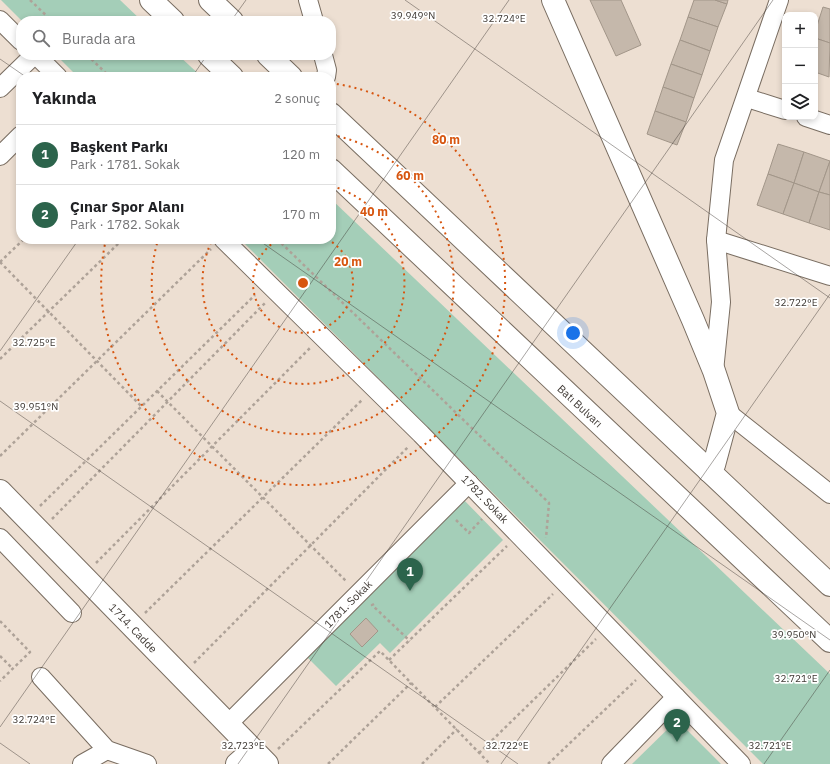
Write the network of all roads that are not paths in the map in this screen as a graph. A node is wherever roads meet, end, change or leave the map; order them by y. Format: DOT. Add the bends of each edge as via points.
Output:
graph roads {
  1 [pos="151,0"];
  2 [pos="210,0"];
  3 [pos="308,0"];
  4 [pos="553,0"];
  5 [pos="779,0"];
  6 [pos="168,16"];
  7 [pos="227,16"];
  8 [pos="313,16"];
  9 [pos="0,20"];
  10 [pos="16,36"];
  11 [pos="30,60"];
  12 [pos="40,60"];
  13 [pos="214,60"];
  14 [pos="273,60"];
  15 [pos="324,60"];
  16 [pos="17,72"];
  17 [pos="53,72"];
  18 [pos="227,72"];
  19 [pos="286,72"];
  20 [pos="327,72"];
  21 [pos="16,73"];
  22 [pos="0,88"];
  23 [pos="747,98"];
  24 [pos="782,109"];
  25 [pos="336,119"];
  26 [pos="815,120"];
  27 [pos="830,125"];
  28 [pos="16,141"];
  29 [pos="0,156"];
  30 [pos="336,175"];
  31 [pos="716,240"];
  32 [pos="221,244"];
  33 [pos="830,276"];
  34 [pos="714,371"];
  35 [pos="728,413"];
  36 [pos="709,471"];
  37 [pos="469,483"];
  38 [pos="0,491"];
  39 [pos="830,494"];
  40 [pos="0,538"];
  41 [pos="830,585"];
  42 [pos="72,613"];
  43 [pos="830,641"];
  44 [pos="41,677"];
  45 [pos="676,697"];
  46 [pos="228,724"];
  47 [pos="107,750"];
  48 [pos="255,760"];
  49 [pos="82,764"];
  50 [pos="147,764"];
  51 [pos="611,764"];
  52 [pos="741,764"];
  1 -- 6 [label="main road"];
  2 -- 7 [label="main road"];
  3 -- 8 [label="street"];
  4 -- 34 [label="main road"];
  5 -- 23 [label="street"];
  9 -- 10 [label="street"];
  11 -- 16 [label="street"];
  12 -- 17 [label="street"];
  13 -- 18 [label="main road"];
  14 -- 19 [label="main road"];
  15 -- 20 [label="street"];
  21 -- 22 [label="street"];
  23 -- 24 [label="street"];
  23 -- 31 [label="street" via="724,160"];
  25 -- 36 [label="main road"];
  26 -- 27 [label="street"];
  28 -- 29 [label="street"];
  30 -- 43 [label="main road, Batı Bulvarı"];
  31 -- 33 [label="street"];
  31 -- 34 [label="street" via="721,302"];
  32 -- 37 [label="street, 1782. Sokak" via="272,287"];
  34 -- 35 [label="main road"];
  35 -- 36 [label="main road" via="714,465"];
  35 -- 39 [label="street"];
  36 -- 41 [label="main road"];
  37 -- 45 [label="street, 1782. Sokak"];
  37 -- 46 [label="street, 1781. Sokak"];
  38 -- 46 [label="main road, 1714. Cadde"];
  40 -- 42 [label="street"];
  44 -- 47 [label="street"];
  45 -- 51 [label="street"];
  45 -- 52 [label="street, 1782. Sokak"];
  46 -- 48 [label="main road, 1714. Cadde"];
  47 -- 49 [label="street"];
  47 -- 50 [label="street"];
}
